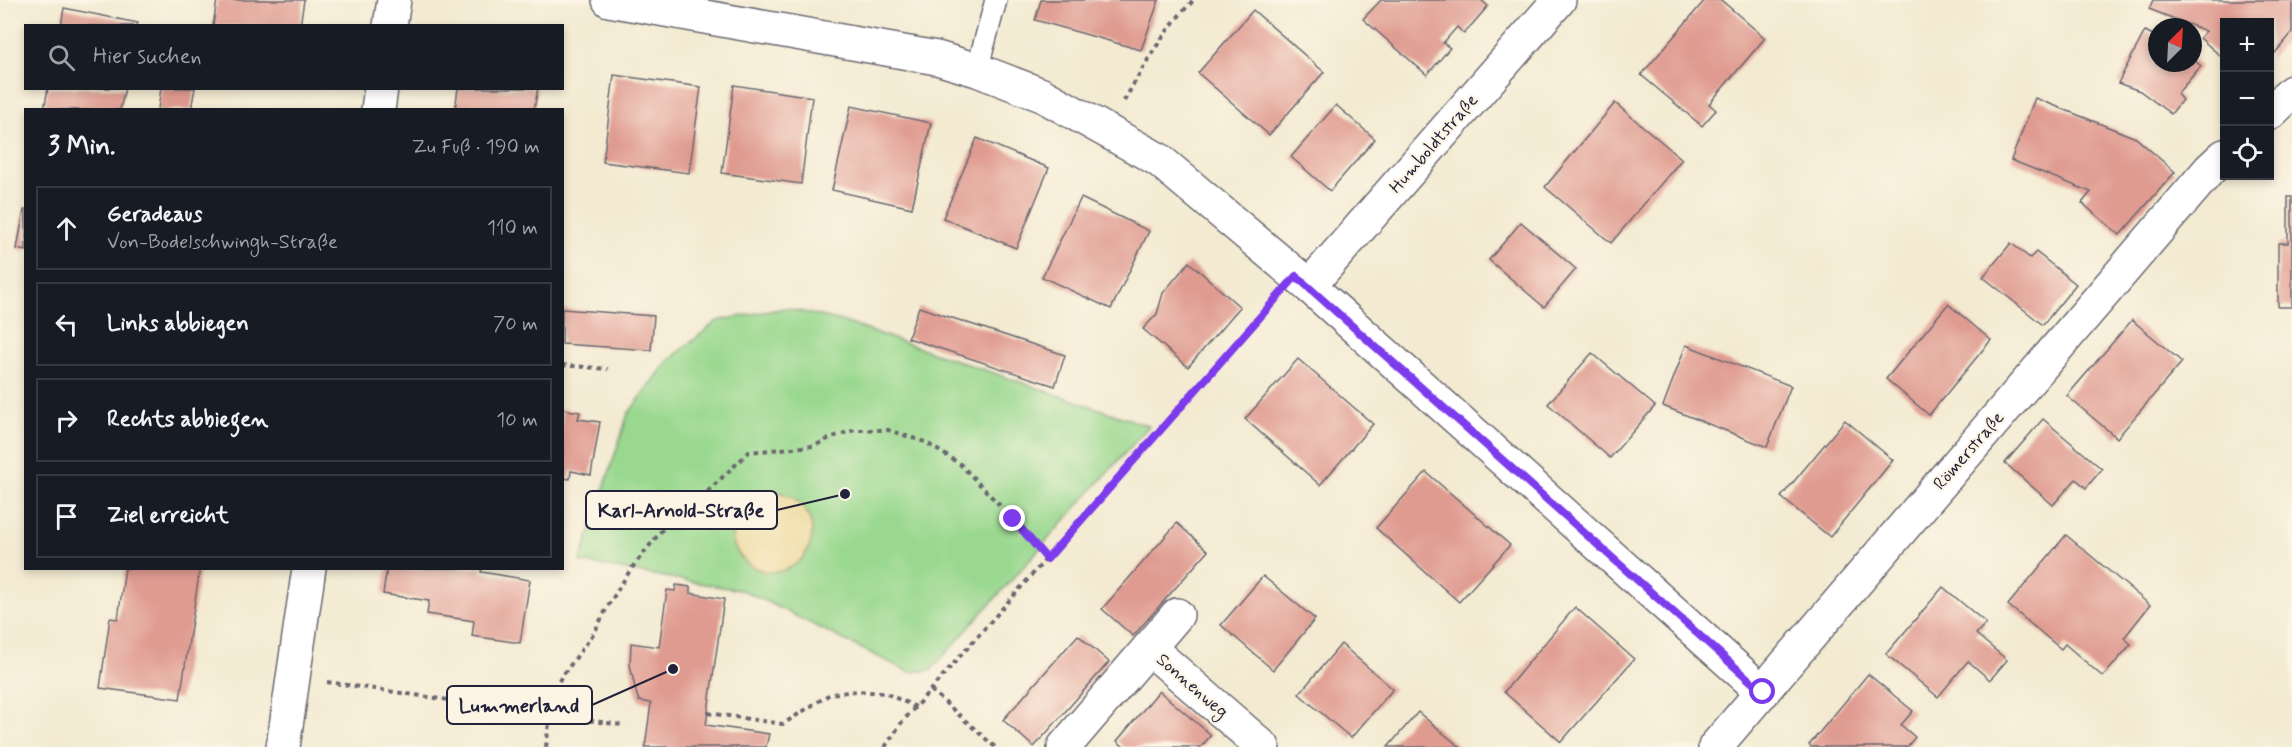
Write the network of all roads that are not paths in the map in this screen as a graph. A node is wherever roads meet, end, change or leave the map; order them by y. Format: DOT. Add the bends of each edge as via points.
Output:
graph roads {
  1 [pos="394,0"];
  2 [pos="609,0"];
  3 [pos="996,0"];
  4 [pos="1558,0"];
  5 [pos="390,24"];
  6 [pos="977,70"];
  7 [pos="381,90"];
  8 [pos="2292,92"];
  9 [pos="378,108"];
  10 [pos="2274,109"];
  11 [pos="2220,160"];
  12 [pos="1303,281"];
  13 [pos="309,570"];
  14 [pos="1177,615"];
  15 [pos="1149,648"];
  16 [pos="1763,692"];
  17 [pos="283,747"];
  18 [pos="1064,747"];
  19 [pos="1263,747"];
  20 [pos="1715,747"];
  1 -- 5 [label="street"];
  2 -- 6 [label="street" via="883,47"];
  3 -- 6 [label="lane"];
  4 -- 12 [label="street, Humboldtstraße"];
  6 -- 12 [label="street" via="1042,95 1159,160"];
  7 -- 9 [label="street"];
  8 -- 10 [label="street"];
  11 -- 16 [label="street, Römerstraße"];
  12 -- 16 [label="street"];
  13 -- 17 [label="street"];
  14 -- 15 [label="street, Sonnenweg"];
  15 -- 18 [label="street, Sonnenweg"];
  15 -- 19 [label="street, Sonnenweg"];
  16 -- 20 [label="street, Römerstraße"];
}
